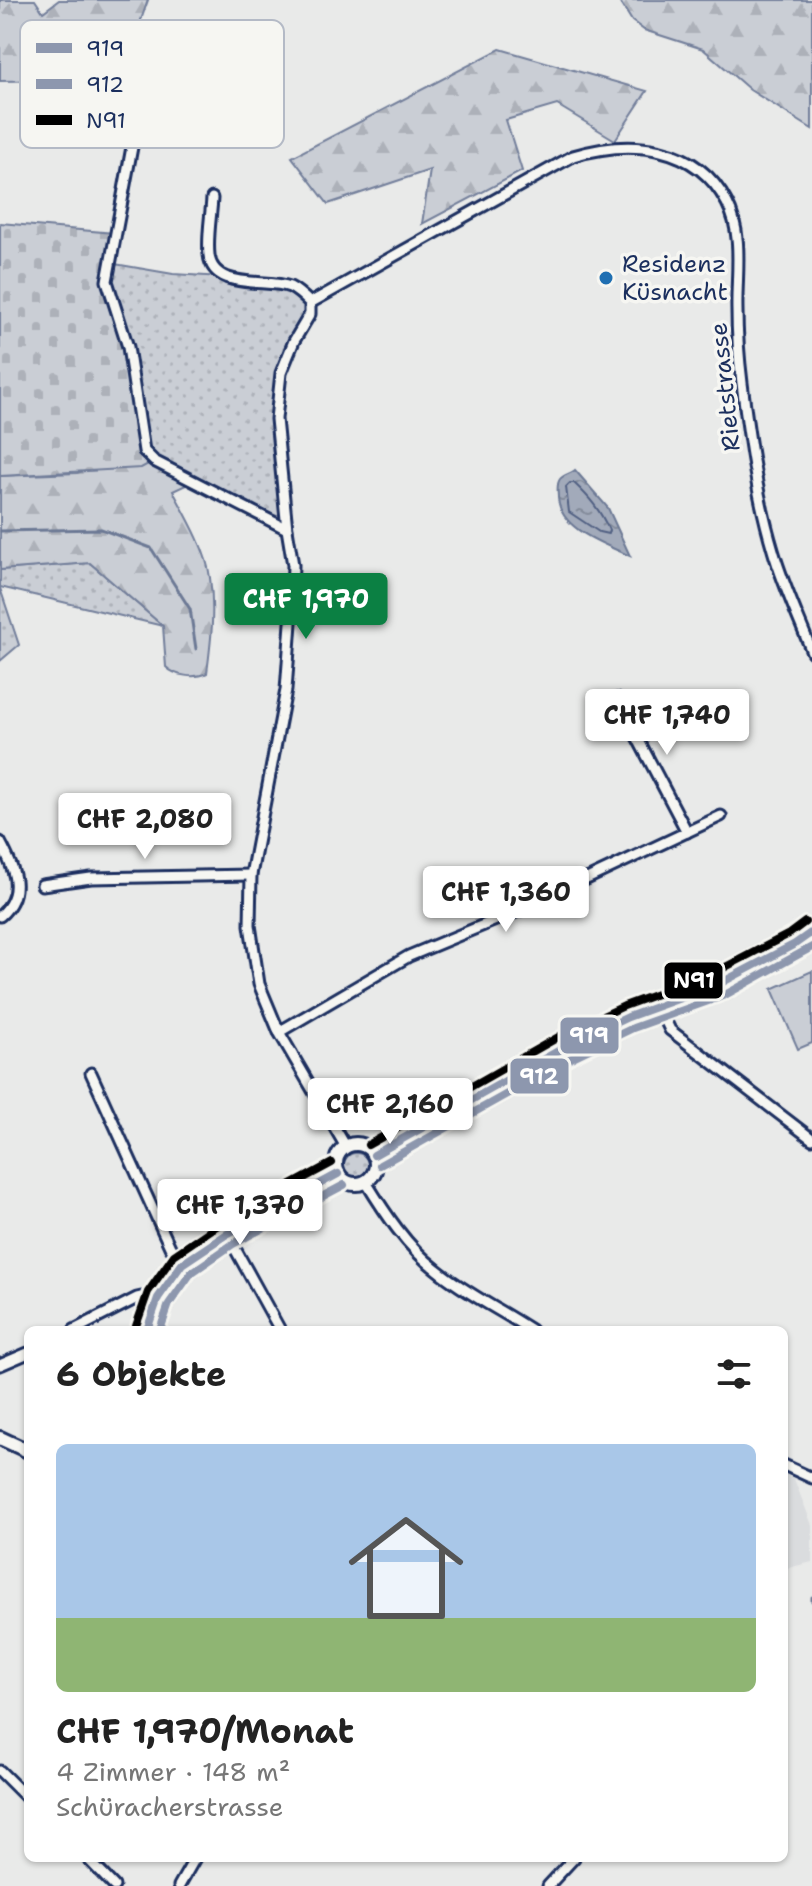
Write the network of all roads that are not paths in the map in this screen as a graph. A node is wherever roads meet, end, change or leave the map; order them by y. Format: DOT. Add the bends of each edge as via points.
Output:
graph roads {
  1 [pos="132,148"];
  2 [pos="212,198"];
  3 [pos="310,303"];
  4 [pos="287,529"];
  5 [pos="812,652"];
  6 [pos="617,699"];
  7 [pos="721,816"];
  8 [pos="687,832"];
  9 [pos="0,842"];
  10 [pos="251,875"];
  11 [pos="42,885"];
  12 [pos="0,916"];
  13 [pos="812,932"];
  14 [pos="659,1007"];
  15 [pos="279,1032"];
  16 [pos="91,1073"];
  17 [pos="812,1139"];
  18 [pos="346,1147"];
  19 [pos="374,1155"];
  20 [pos="338,1174"];
  21 [pos="366,1182"];
  22 [pos="227,1234"];
  23 [pos="182,1264"];
  24 [pos="158,1298"];
  25 [pos="82,1326"];
  26 [pos="148,1326"];
  27 [pos="278,1326"];
  28 [pos="524,1326"];
  29 [pos="24,1355"];
  30 [pos="0,1365"];
  31 [pos="0,1438"];
  32 [pos="24,1449"];
  33 [pos="788,1467"];
  34 [pos="812,1478"];
  35 [pos="0,1771"];
  36 [pos="24,1795"];
  37 [pos="91,1862"];
  38 [pos="193,1862"];
  39 [pos="570,1862"];
  40 [pos="114,1886"];
  41 [pos="179,1886"];
  42 [pos="548,1886"];
  1 -- 4 [label="street" via="107,281 128,347 144,451"];
  2 -- 3 [label="street" via="209,257 214,269 232,280 290,287"];
  3 -- 4 [label="street" via="310,314 281,373 276,419"];
  3 -- 5 [label="street, Rietstrasse" via="573,156 599,148 648,147 688,162 705,175 734,218 740,363 754,463 773,551"];
  4 -- 10 [label="street" via="293,565 286,690"];
  6 -- 8 [label="street"];
  7 -- 8 [label="street"];
  8 -- 15 [label="street" via="409,956"];
  9 -- 12 [label="street" via="15,869 17,890"];
  10 -- 11 [label="street" via="91,878"];
  10 -- 15 [label="street" via="250,925 259,984"];
  13 -- 14 [label="main road" via="744,972"];
  14 -- 17 [label="street" via="670,1030"];
  14 -- 19 [label="main road" via="567,1046"];
  15 -- 18 [label="street"];
  16 -- 23 [label="street"];
  18 -- 19 [label="main road" via="362,1145"];
  18 -- 20 [label="main road" via="337,1159"];
  19 -- 21 [label="main road" via="376,1170"];
  20 -- 21 [label="main road" via="351,1184"];
  20 -- 22 [label="main road"];
  21 -- 28 [label="street" via="426,1261"];
  22 -- 23 [label="main road"];
  22 -- 27 [label="street"];
  23 -- 24 [label="main road"];
  24 -- 25 [label="street" via="137,1298"];
  24 -- 26 [label="main road"];
  29 -- 30 [label="street"];
  31 -- 32 [label="main road"];
  33 -- 34 [label="street"];
  35 -- 36 [label="street"];
  37 -- 40 [label="street"];
  38 -- 41 [label="street"];
  39 -- 42 [label="street"];
}
